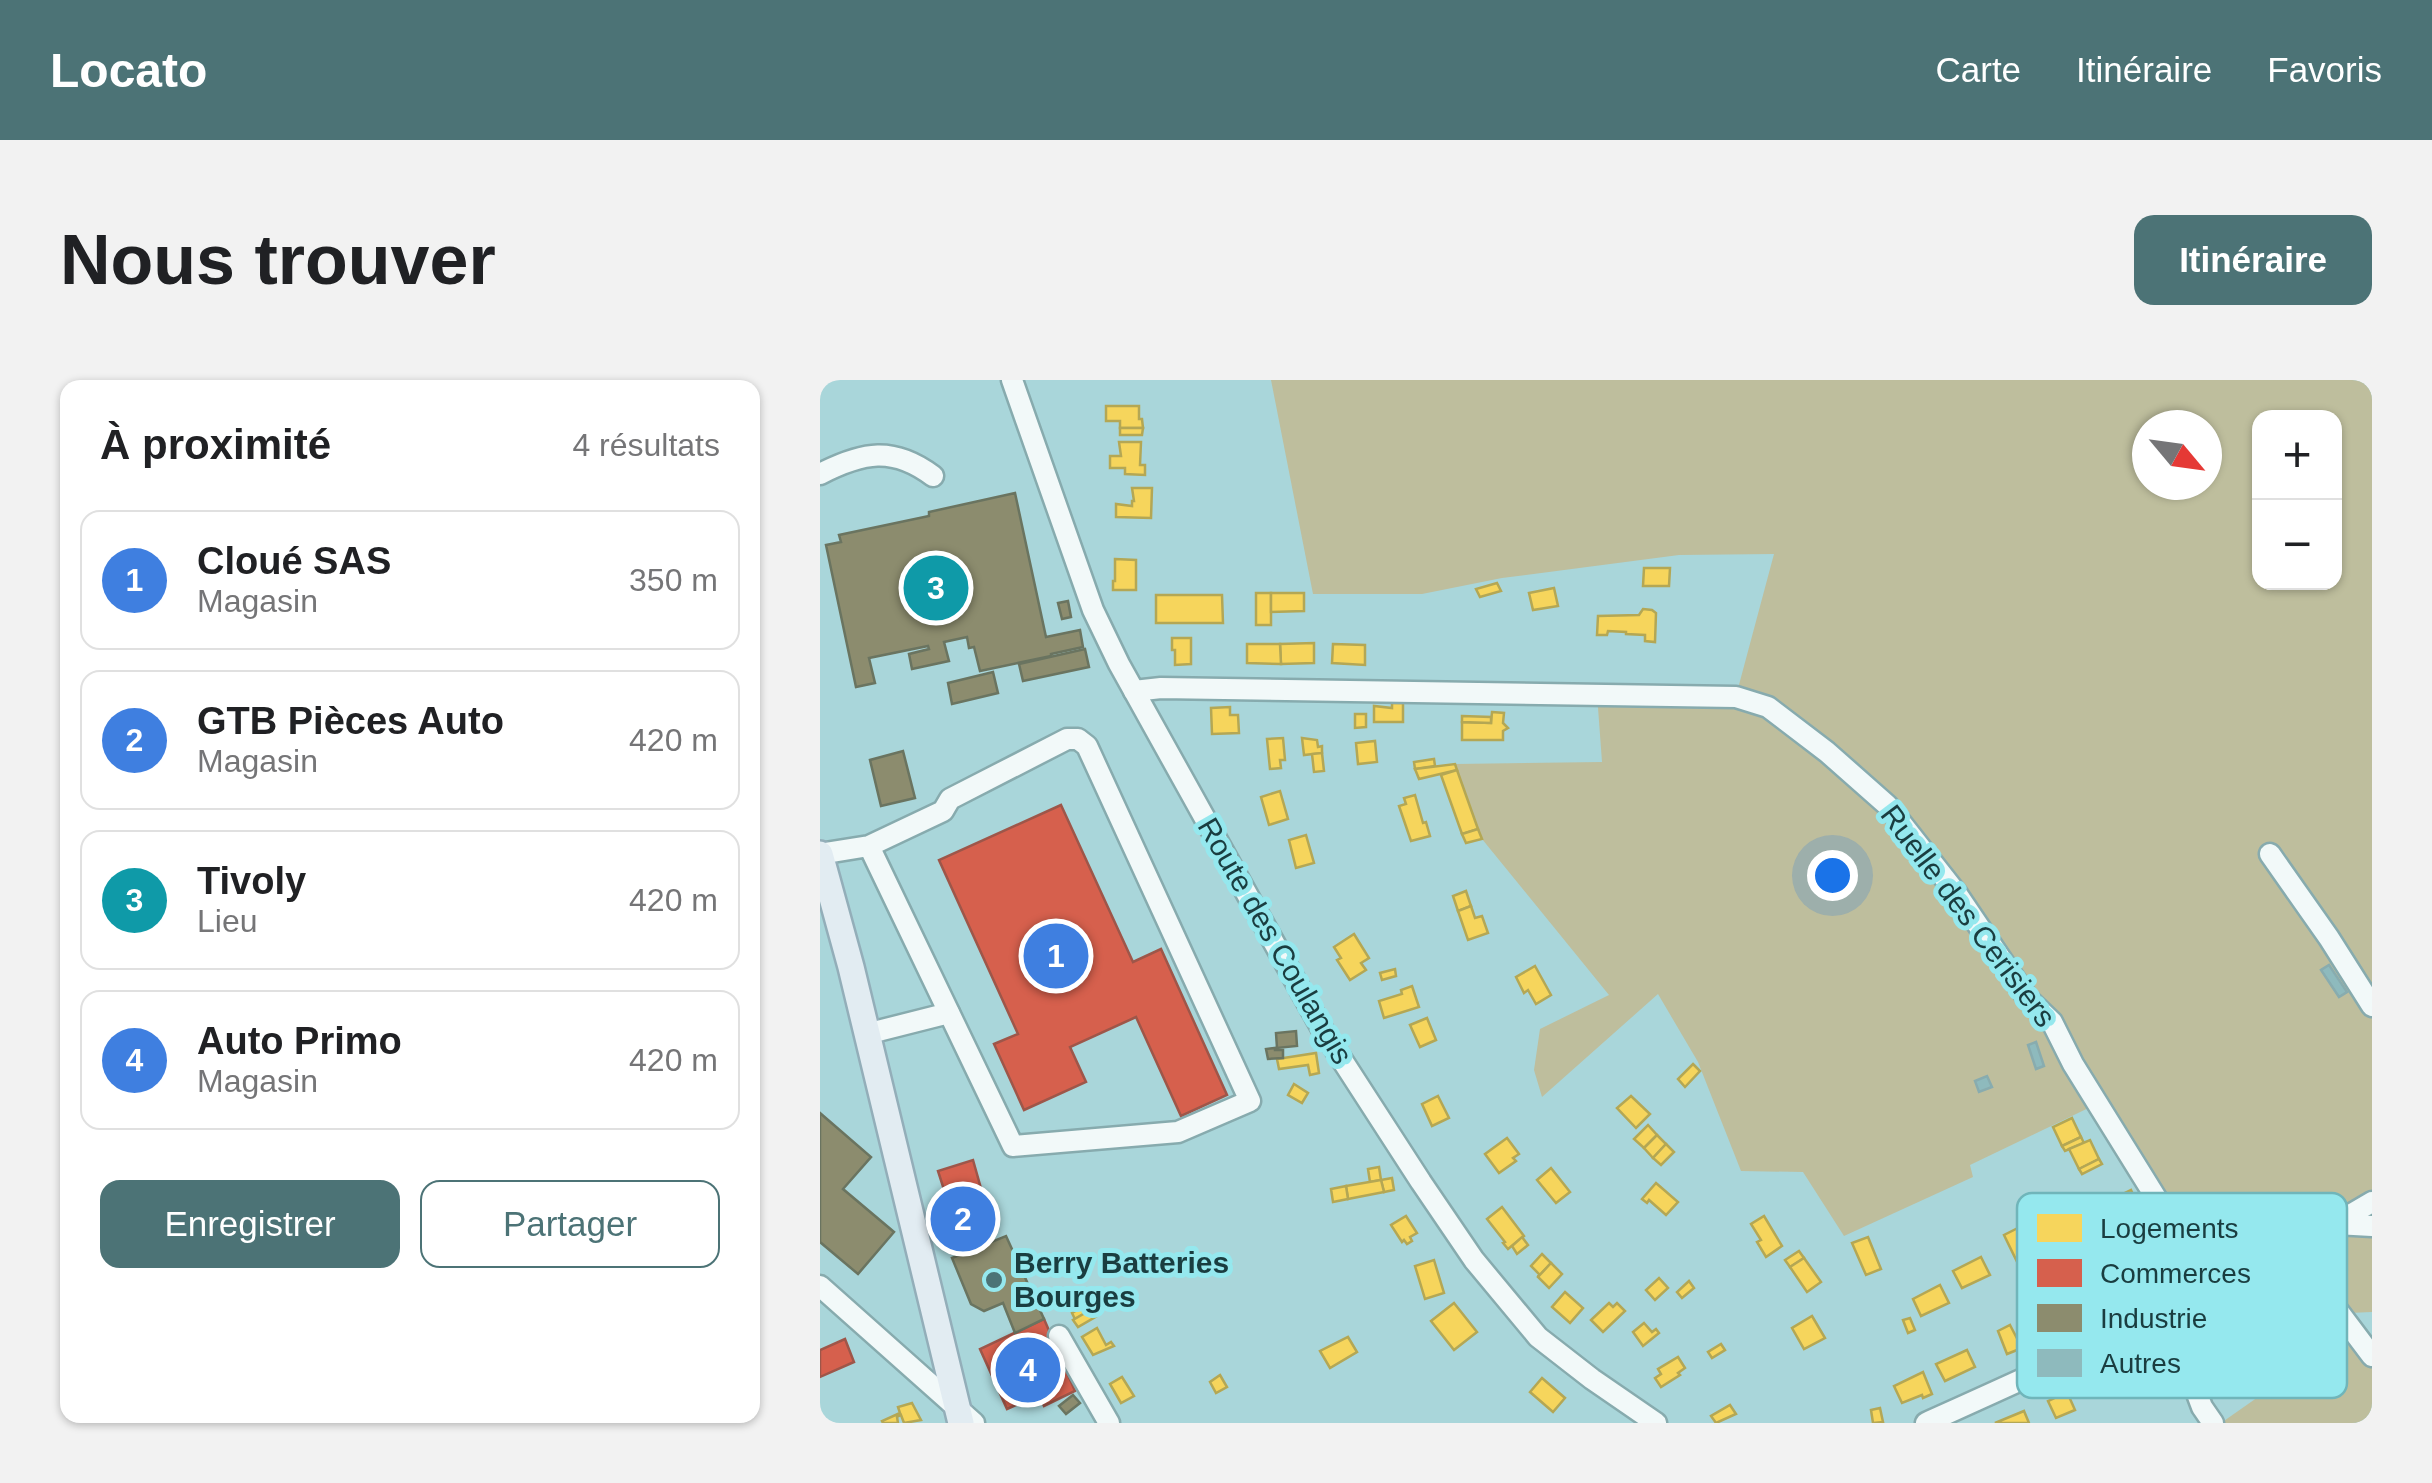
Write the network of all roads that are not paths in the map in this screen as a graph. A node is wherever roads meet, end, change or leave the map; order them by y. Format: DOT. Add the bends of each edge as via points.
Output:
graph roads {
  1 [pos="1012,380"];
  2 [pos="820,474"];
  3 [pos="933,476"];
  4 [pos="1134,691"];
  5 [pos="869,846"];
  6 [pos="820,854"];
  7 [pos="2270,854"];
  8 [pos="2372,1006"];
  9 [pos="950,1013"];
  10 [pos="866,1034"];
  11 [pos="2153,1193"];
  12 [pos="2372,1202"];
  13 [pos="2347,1216"];
  14 [pos="2347,1225"];
  15 [pos="2372,1226"];
  16 [pos="820,1286"];
  17 [pos="2347,1321"];
  18 [pos="1059,1336"];
  19 [pos="2372,1356"];
  20 [pos="2017,1381"];
  21 [pos="2199,1398"];
  22 [pos="965,1418"];
  23 [pos="1109,1423"];
  24 [pos="1656,1423"];
  25 [pos="1926,1423"];
  26 [pos="2212,1423"];
  1 -- 4 [label="street, Route des Coulangis" via="1093,610"];
  2 -- 3 [label="street" via="857,459 896,456"];
  4 -- 11 [label="street, Ruelle des Cerisiers" via="1736,696 1768,707 1886,805 1957,894 2052,1022"];
  4 -- 24 [label="street, Route des Coulangis" via="1322,1029 1474,1260 1538,1337"];
  5 -- 6 [label="street"];
  5 -- 9 [label="street"];
  5 -- 9 [label="street" via="943,812 950,799 1067,739 1078,739 1087,746 1250,1101 1178,1132 1013,1146"];
  6 -- 10 [label="main road"];
  7 -- 8 [label="street"];
  9 -- 10 [label="street"];
  10 -- 22 [label="main road"];
  12 -- 13 [label="street"];
  14 -- 15 [label="street"];
  16 -- 22 [label="street"];
  17 -- 19 [label="street"];
  18 -- 23 [label="street"];
  20 -- 25 [label="street"];
  21 -- 26 [label="street"];
}
